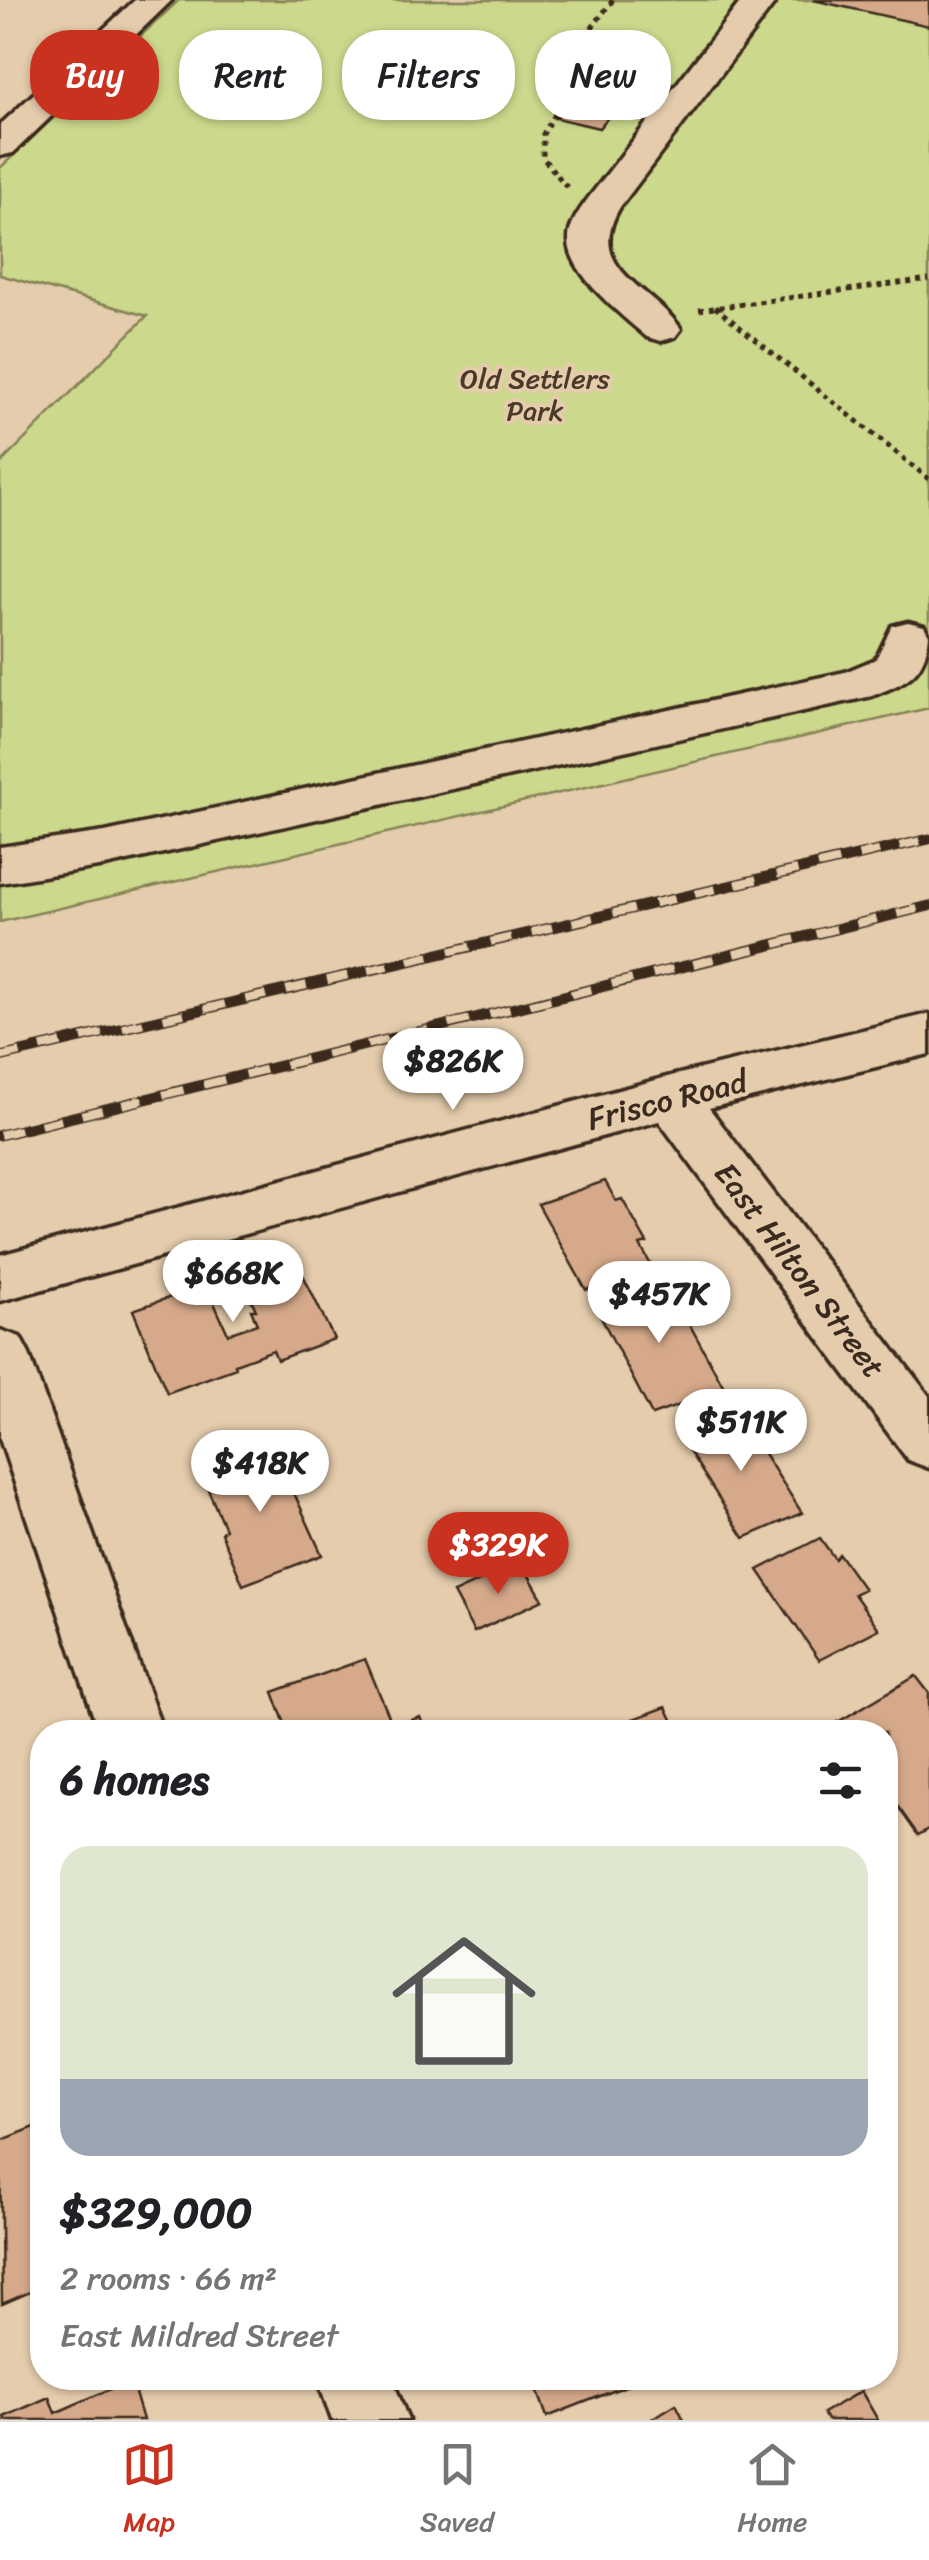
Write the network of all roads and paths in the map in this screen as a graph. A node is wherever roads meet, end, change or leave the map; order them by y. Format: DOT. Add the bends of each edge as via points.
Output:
graph roads {
  1 [pos="613,0"];
  2 [pos="760,0"];
  3 [pos="137,5"];
  4 [pos="0,144"];
  5 [pos="604,204"];
  6 [pos="929,278"];
  7 [pos="714,306"];
  8 [pos="672,321"];
  9 [pos="929,479"];
  10 [pos="908,637"];
  11 [pos="0,865"];
  12 [pos="929,1034"];
  13 [pos="671,1097"];
  14 [pos="0,1278"];
  15 [pos="0,1354"];
  16 [pos="929,1442"];
  17 [pos="127,1720"];
  18 [pos="359,2390"];
  19 [pos="370,2420"];
  1 -- 5 [label="path" via="584,39 576,81 544,127 542,156 547,172"];
  2 -- 5 [label="street"];
  3 -- 4 [label="street"];
  5 -- 8 [label="street" via="588,243 597,264 619,290"];
  6 -- 7 [label="path"];
  7 -- 8 [label="path"];
  7 -- 9 [label="path"];
  10 -- 11 [label="street" via="895,669 856,685 106,849"];
  12 -- 13 [label="street, Frisco Road"];
  13 -- 14 [label="street, Frisco Road"];
  13 -- 16 [label="street, East Hilton Street"];
  15 -- 17 [label="street"];
  18 -- 19 [label="street"];
}
